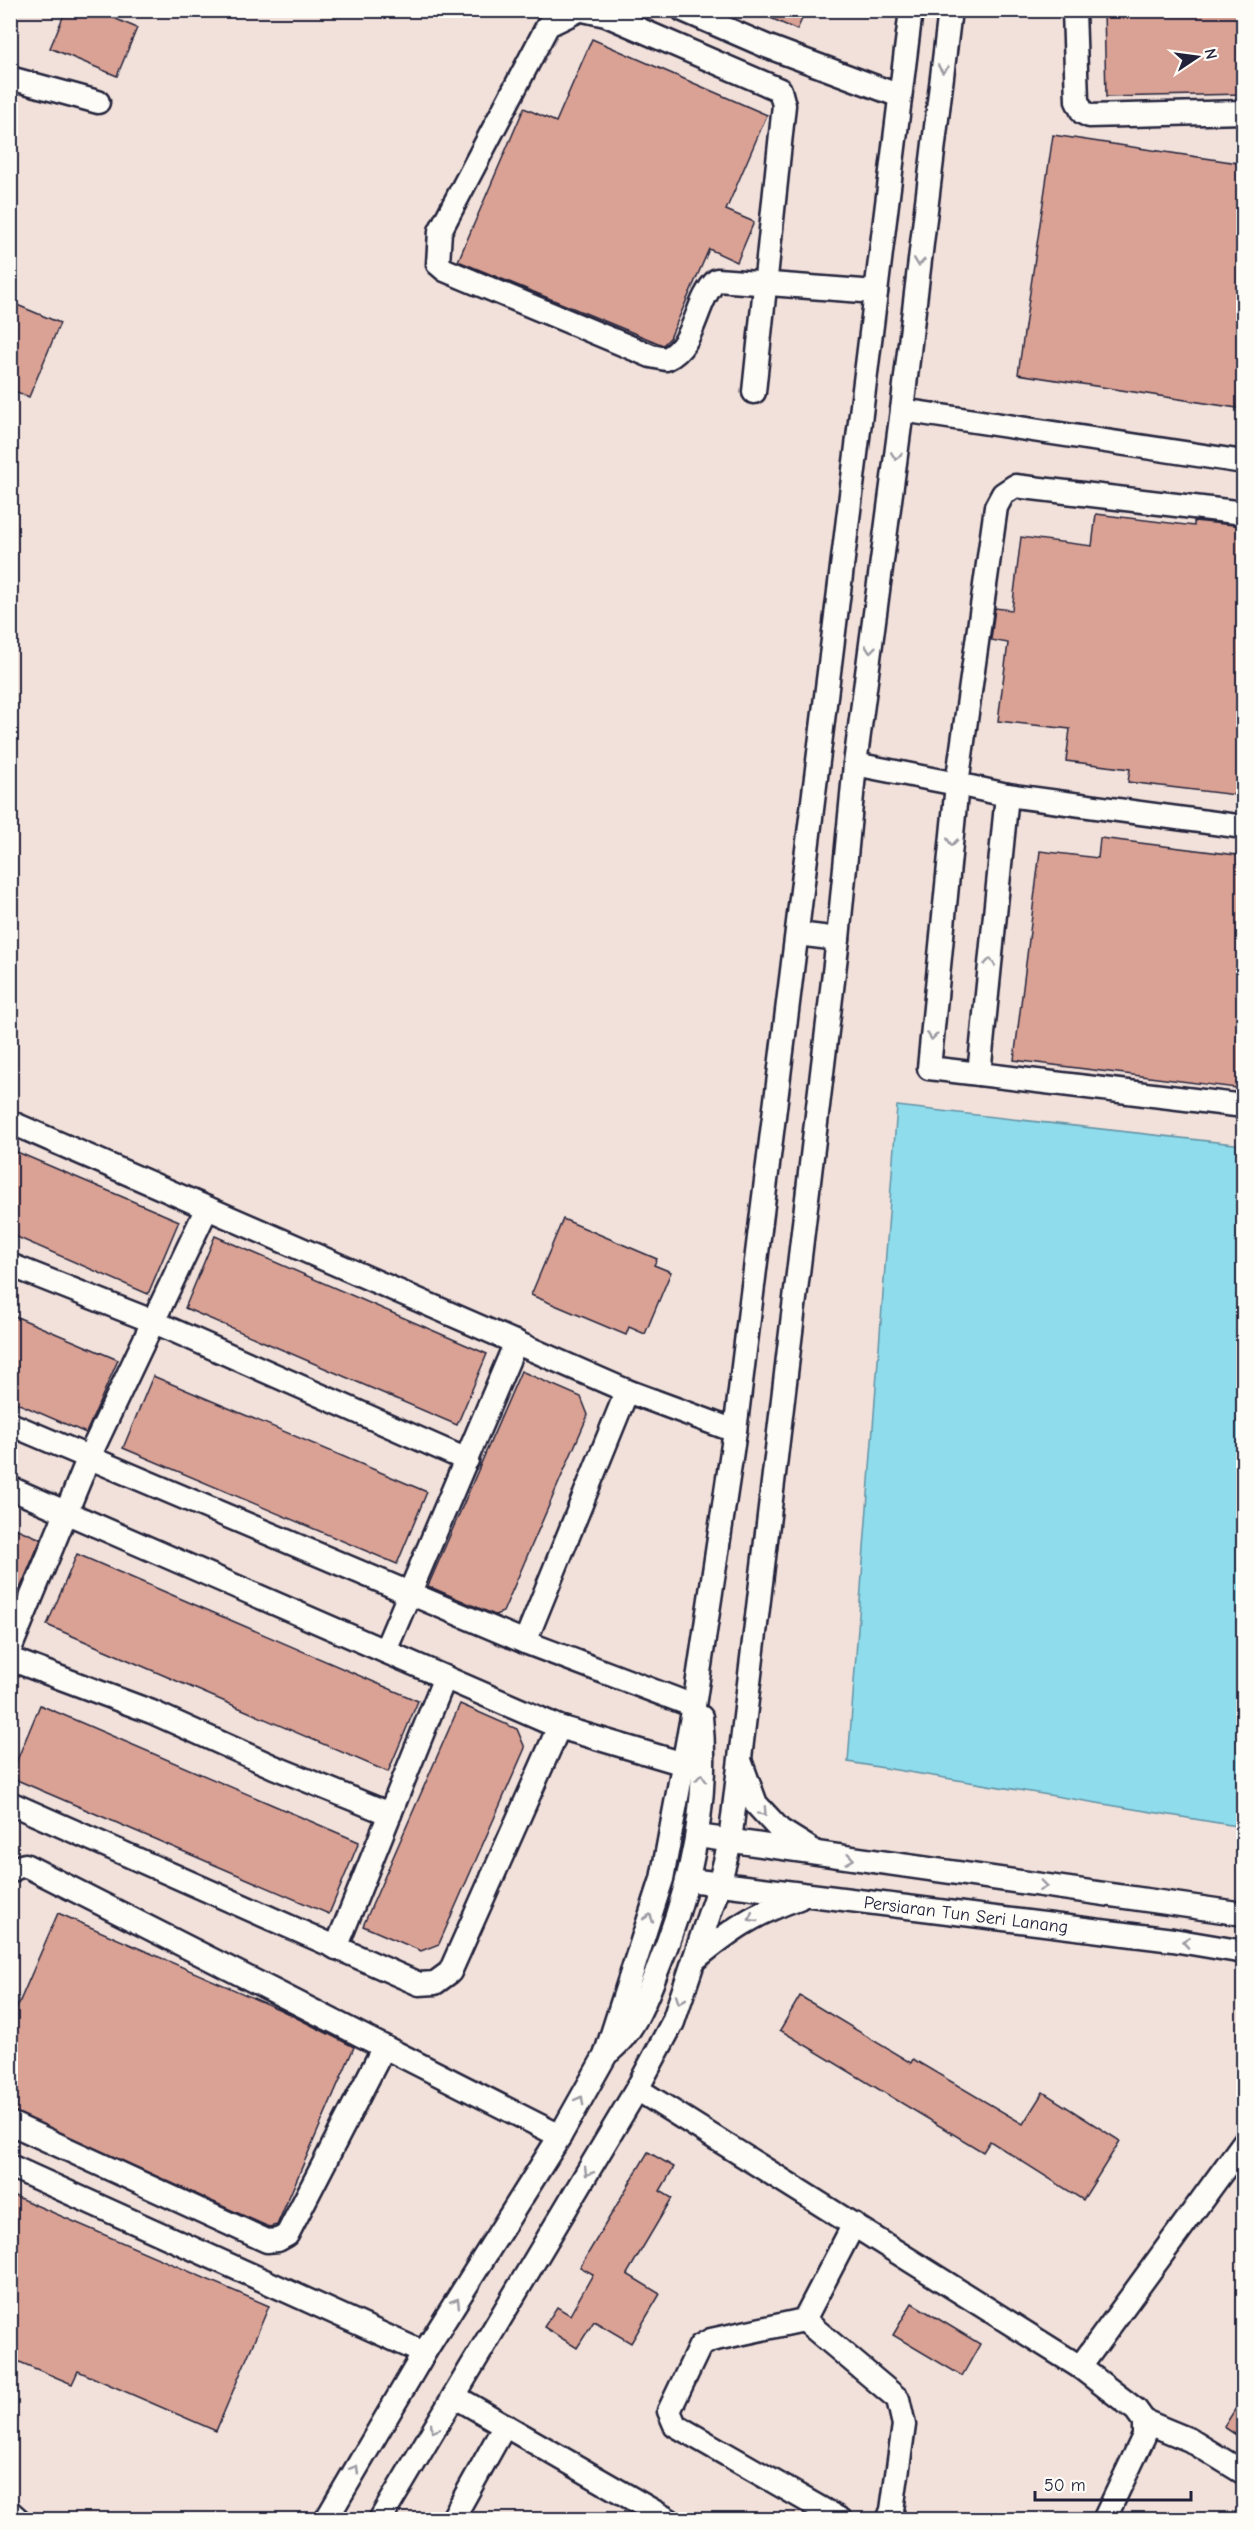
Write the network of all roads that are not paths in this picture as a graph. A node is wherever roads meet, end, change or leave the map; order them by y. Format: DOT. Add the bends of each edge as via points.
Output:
graph roads {
  1 [pos="581,10"];
  2 [pos="683,10"];
  3 [pos="910,10"];
  4 [pos="950,10"];
  5 [pos="1074,10"];
  6 [pos="10,78"];
  7 [pos="900,96"];
  8 [pos="98,102"];
  9 [pos="1244,112"];
  10 [pos="766,283"];
  11 [pos="876,291"];
  12 [pos="754,392"];
  13 [pos="902,410"];
  14 [pos="1244,462"];
  15 [pos="1244,513"];
  16 [pos="855,764"];
  17 [pos="957,784"];
  18 [pos="1007,795"];
  19 [pos="1244,827"];
  20 [pos="798,934"];
  21 [pos="838,939"];
  22 [pos="979,1074"];
  23 [pos="1244,1106"];
  24 [pos="10,1122"];
  25 [pos="207,1208"];
  26 [pos="10,1265"];
  27 [pos="152,1321"];
  28 [pos="516,1342"];
  29 [pos="627,1391"];
  30 [pos="10,1424"];
  31 [pos="735,1431"];
  32 [pos="89,1457"];
  33 [pos="467,1460"];
  34 [pos="10,1488"];
  35 [pos="65,1512"];
  36 [pos="411,1594"];
  37 [pos="525,1642"];
  38 [pos="10,1649"];
  39 [pos="385,1651"];
  40 [pos="10,1659"];
  41 [pos="445,1677"];
  42 [pos="696,1696"];
  43 [pos="559,1727"];
  44 [pos="740,1759"];
  45 [pos="684,1764"];
  46 [pos="10,1803"];
  47 [pos="390,1814"];
  48 [pos="698,1836"];
  49 [pos="729,1842"];
  50 [pos="818,1854"];
  51 [pos="10,1872"];
  52 [pos="688,1880"];
  53 [pos="719,1885"];
  54 [pos="806,1896"];
  55 [pos="1244,1914"];
  56 [pos="336,1948"];
  57 [pos="1244,1952"];
  58 [pos="694,1960"];
  59 [pos="384,2047"];
  60 [pos="605,2056"];
  61 [pos="637,2089"];
  62 [pos="10,2123"];
  63 [pos="560,2136"];
  64 [pos="1244,2142"];
  65 [pos="10,2166"];
  66 [pos="854,2224"];
  67 [pos="804,2320"];
  68 [pos="424,2353"];
  69 [pos="1080,2367"];
  70 [pos="454,2396"];
  71 [pos="1143,2421"];
  72 [pos="505,2425"];
  73 [pos="1244,2473"];
  74 [pos="10,2512"];
  75 [pos="19,2520"];
  76 [pos="326,2520"];
  77 [pos="380,2520"];
  78 [pos="452,2520"];
  79 [pos="669,2520"];
  80 [pos="841,2520"];
  81 [pos="888,2520"];
  82 [pos="1104,2520"];
  1 -- 10 [label="street" via="606,15 780,90 784,105"];
  1 -- 10 [label="street" via="548,25 440,231 438,264 666,359 684,345 707,289 717,280"];
  2 -- 7 [label="street"];
  3 -- 7 [label="street"];
  4 -- 13 [label="street, one-way"];
  5 -- 9 [label="street" via="1077,101 1083,113 1089,116"];
  6 -- 8 [label="street"];
  7 -- 11 [label="street"];
  10 -- 11 [label="street"];
  10 -- 12 [label="street"];
  11 -- 20 [label="street"];
  13 -- 14 [label="street"];
  13 -- 16 [label="street, one-way"];
  15 -- 17 [label="street" via="1016,486 1003,494 996,507"];
  16 -- 17 [label="street"];
  16 -- 21 [label="street"];
  17 -- 18 [label="street"];
  17 -- 22 [label="street, one-way" via="929,1068"];
  18 -- 19 [label="street"];
  22 -- 18 [label="street, one-way"];
  20 -- 21 [label="street"];
  20 -- 31 [label="street"];
  21 -- 44 [label="street"];
  22 -- 23 [label="street"];
  24 -- 25 [label="street"];
  25 -- 27 [label="street"];
  25 -- 28 [label="street"];
  26 -- 27 [label="street"];
  27 -- 32 [label="street"];
  27 -- 33 [label="street"];
  28 -- 29 [label="street"];
  28 -- 33 [label="street"];
  29 -- 31 [label="street"];
  29 -- 37 [label="street"];
  30 -- 32 [label="street"];
  31 -- 42 [label="street"];
  32 -- 35 [label="street"];
  32 -- 36 [label="street"];
  33 -- 36 [label="street"];
  34 -- 35 [label="street"];
  35 -- 38 [label="street"];
  35 -- 39 [label="street"];
  36 -- 37 [label="street"];
  36 -- 39 [label="street"];
  37 -- 42 [label="street"];
  39 -- 41 [label="street"];
  40 -- 47 [label="street" via="152,1712"];
  41 -- 43 [label="street"];
  41 -- 47 [label="street"];
  42 -- 45 [label="street"];
  48 -- 42 [label="street, one-way" via="703,1748"];
  43 -- 45 [label="street"];
  43 -- 56 [label="street" via="450,1972 435,1983 419,1984"];
  44 -- 49 [label="street"];
  44 -- 50 [label="street, one-way" via="756,1804 780,1830"];
  60 -- 45 [label="street, one-way" via="662,1879"];
  46 -- 56 [label="street"];
  47 -- 56 [label="street"];
  48 -- 49 [label="street"];
  48 -- 52 [label="street"];
  49 -- 50 [label="street"];
  49 -- 53 [label="street"];
  50 -- 55 [label="street, one-way"];
  51 -- 59 [label="street" via="25,1865"];
  52 -- 53 [label="street, Persiaran Tun Seri Lanang"];
  52 -- 60 [label="street" via="640,2013"];
  53 -- 54 [label="street, Persiaran Tun Seri Lanang"];
  53 -- 58 [label="street"];
  57 -- 54 [label="street, Persiaran Tun Seri Lanang, one-way"];
  54 -- 58 [label="street, one-way" via="766,1909"];
  58 -- 61 [label="street, one-way" via="673,2022"];
  59 -- 62 [label="street" via="286,2235 278,2240 267,2241"];
  59 -- 63 [label="street"];
  63 -- 60 [label="street, one-way"];
  61 -- 66 [label="street"];
  61 -- 70 [label="street, one-way"];
  68 -- 63 [label="street, one-way"];
  64 -- 69 [label="street"];
  65 -- 68 [label="street"];
  66 -- 67 [label="street"];
  66 -- 69 [label="street"];
  67 -- 80 [label="street" via="711,2340 700,2346 669,2411 675,2425"];
  67 -- 81 [label="street" via="898,2399 904,2425"];
  76 -- 68 [label="street, one-way"];
  69 -- 71 [label="street" via="1136,2410"];
  70 -- 72 [label="street"];
  70 -- 77 [label="street, one-way"];
  71 -- 73 [label="street" via="1190,2440"];
  71 -- 82 [label="street" via="1144,2436"];
  72 -- 78 [label="street"];
  72 -- 79 [label="street"];
  74 -- 75 [label="street"];
}
